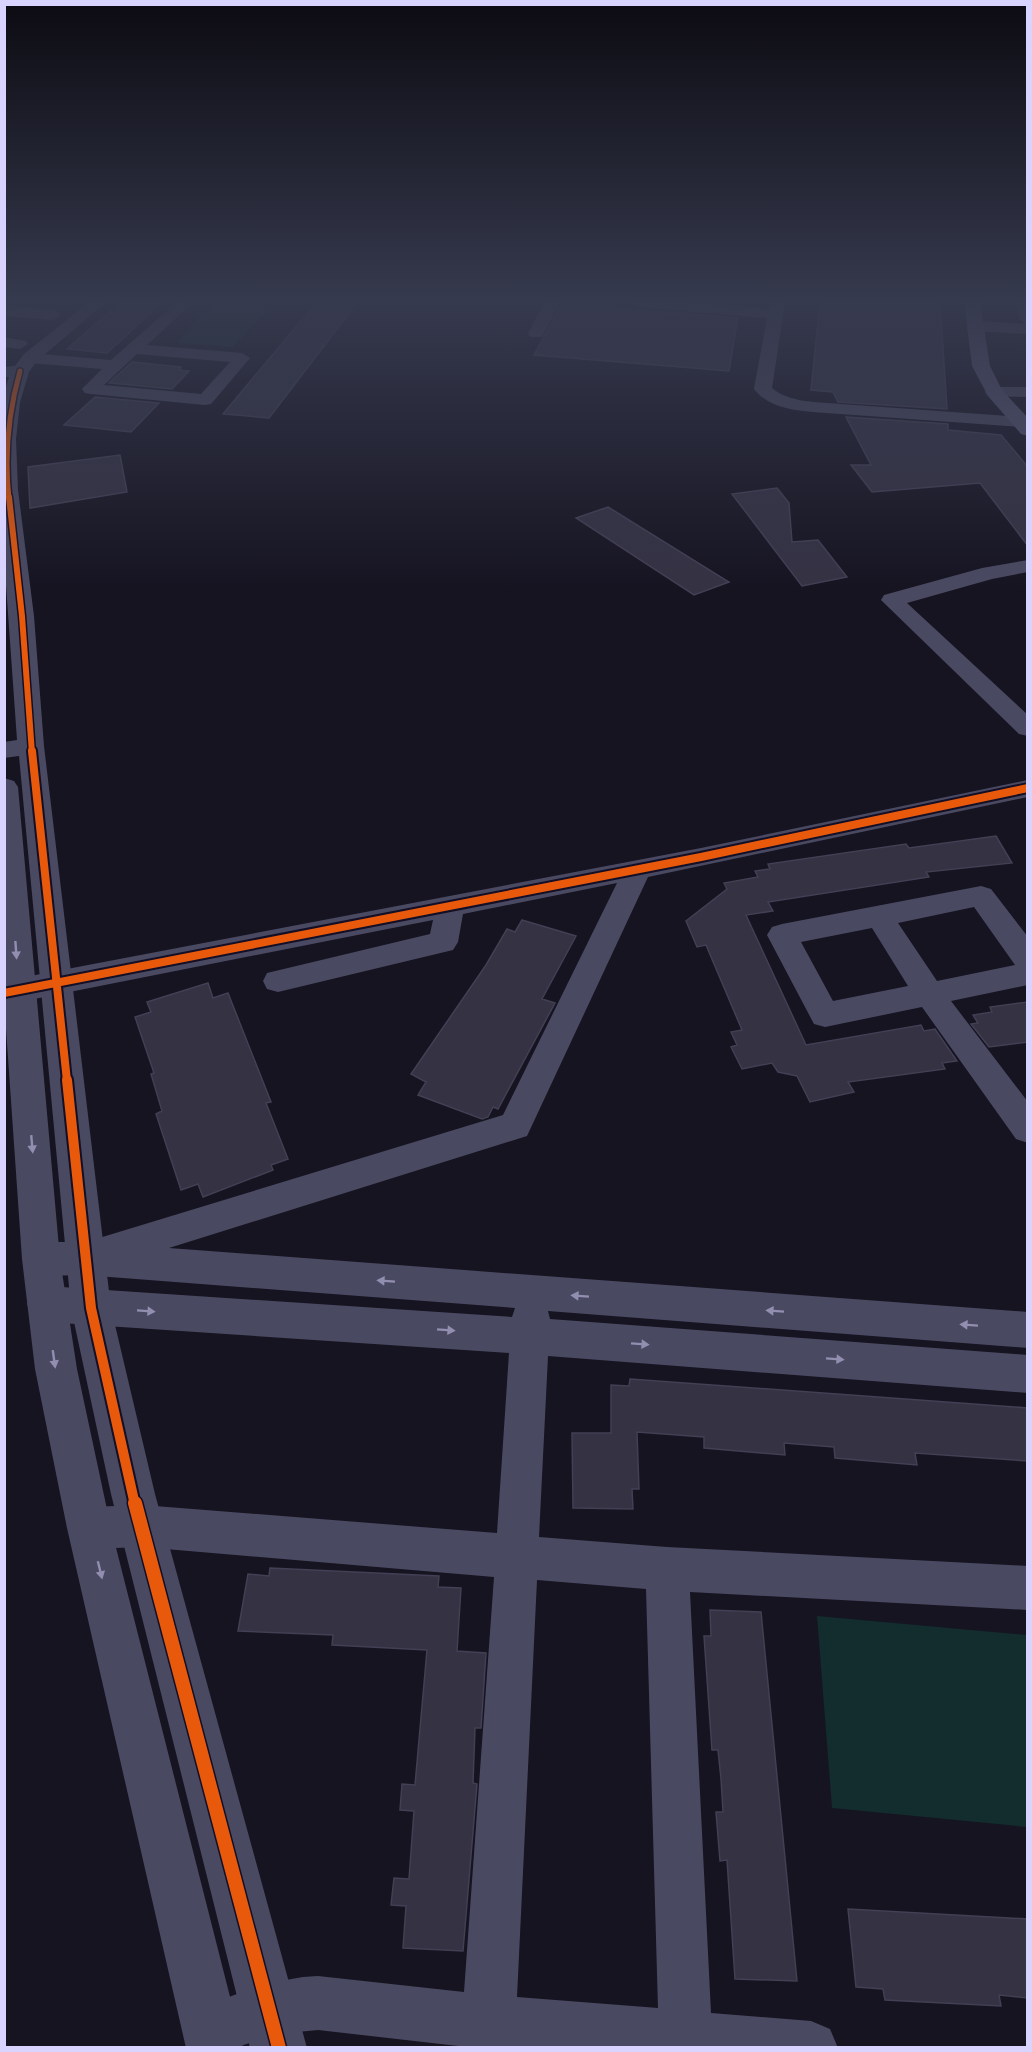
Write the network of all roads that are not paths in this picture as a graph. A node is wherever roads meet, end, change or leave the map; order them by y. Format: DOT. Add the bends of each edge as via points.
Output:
graph roads {
  1 [pos="11,398"];
  2 [pos="182,398"];
  3 [pos="207,398"];
  4 [pos="773,398"];
  5 [pos="999,398"];
  6 [pos="1024,426"];
  7 [pos="6,498"];
  8 [pos="1028,567"];
  9 [pos="13,617"];
  10 [pos="1024,721"];
  11 [pos="18,748"];
  12 [pos="4,787"];
  13 [pos="1028,788"];
  14 [pos="638,870"];
  15 [pos="450,906"];
  16 [pos="879,916"];
  17 [pos="1028,960"];
  18 [pos="1028,974"];
  19 [pos="278,981"];
  20 [pos="27,988"];
  21 [pos="929,994"];
  22 [pos="1028,1129"];
  23 [pos="84,1258"];
  24 [pos="41,1259"];
  25 [pos="533,1292"];
  26 [pos="46,1304"];
  27 [pos="91,1308"];
  28 [pos="1028,1330"];
  29 [pos="530,1336"];
  30 [pos="1028,1374"];
  31 [pos="142,1526"];
  32 [pos="89,1528"];
  33 [pos="517,1556"];
  34 [pos="667,1569"];
  35 [pos="1028,1588"];
  36 [pos="489,2022"];
  37 [pos="274,2027"];
  38 [pos="213,2039"];
  39 [pos="686,2042"];
  40 [pos="811,2048"];
  1 -- 7 [label="street" via="6,439"];
  2 -- 3 [label="street"];
  4 -- 6 [label="street" via="813,407"];
  5 -- 6 [label="main road"];
  7 -- 9 [label="street"];
  8 -- 10 [label="street" via="990,573 892,600"];
  9 -- 11 [label="street"];
  11 -- 20 [label="street"];
  12 -- 20 [label="street, one-way"];
  13 -- 14 [label="street"];
  14 -- 15 [label="street"];
  14 -- 23 [label="street" via="515,1126"];
  15 -- 19 [label="street" via="443,942"];
  15 -- 20 [label="street"];
  16 -- 17 [label="street" via="981,896"];
  16 -- 21 [label="street"];
  16 -- 21 [label="street" via="782,934 825,1015"];
  18 -- 21 [label="street"];
  20 -- 23 [label="street"];
  20 -- 24 [label="street, one-way"];
  21 -- 22 [label="street"];
  23 -- 24 [label="street"];
  25 -- 23 [label="street, one-way"];
  23 -- 27 [label="street"];
  24 -- 26 [label="street"];
  28 -- 25 [label="street, one-way"];
  25 -- 29 [label="street"];
  26 -- 27 [label="street"];
  26 -- 32 [label="street, one-way"];
  27 -- 29 [label="street, one-way"];
  27 -- 31 [label="street"];
  29 -- 30 [label="street, one-way"];
  29 -- 33 [label="street"];
  31 -- 32 [label="street"];
  31 -- 33 [label="street"];
  31 -- 37 [label="street"];
  32 -- 38 [label="street, one-way"];
  33 -- 34 [label="street"];
  33 -- 36 [label="street"];
  34 -- 35 [label="street"];
  34 -- 39 [label="street"];
  36 -- 37 [label="street" via="291,2003"];
  36 -- 39 [label="street"];
  37 -- 38 [label="street"];
  39 -- 40 [label="street"];
}
